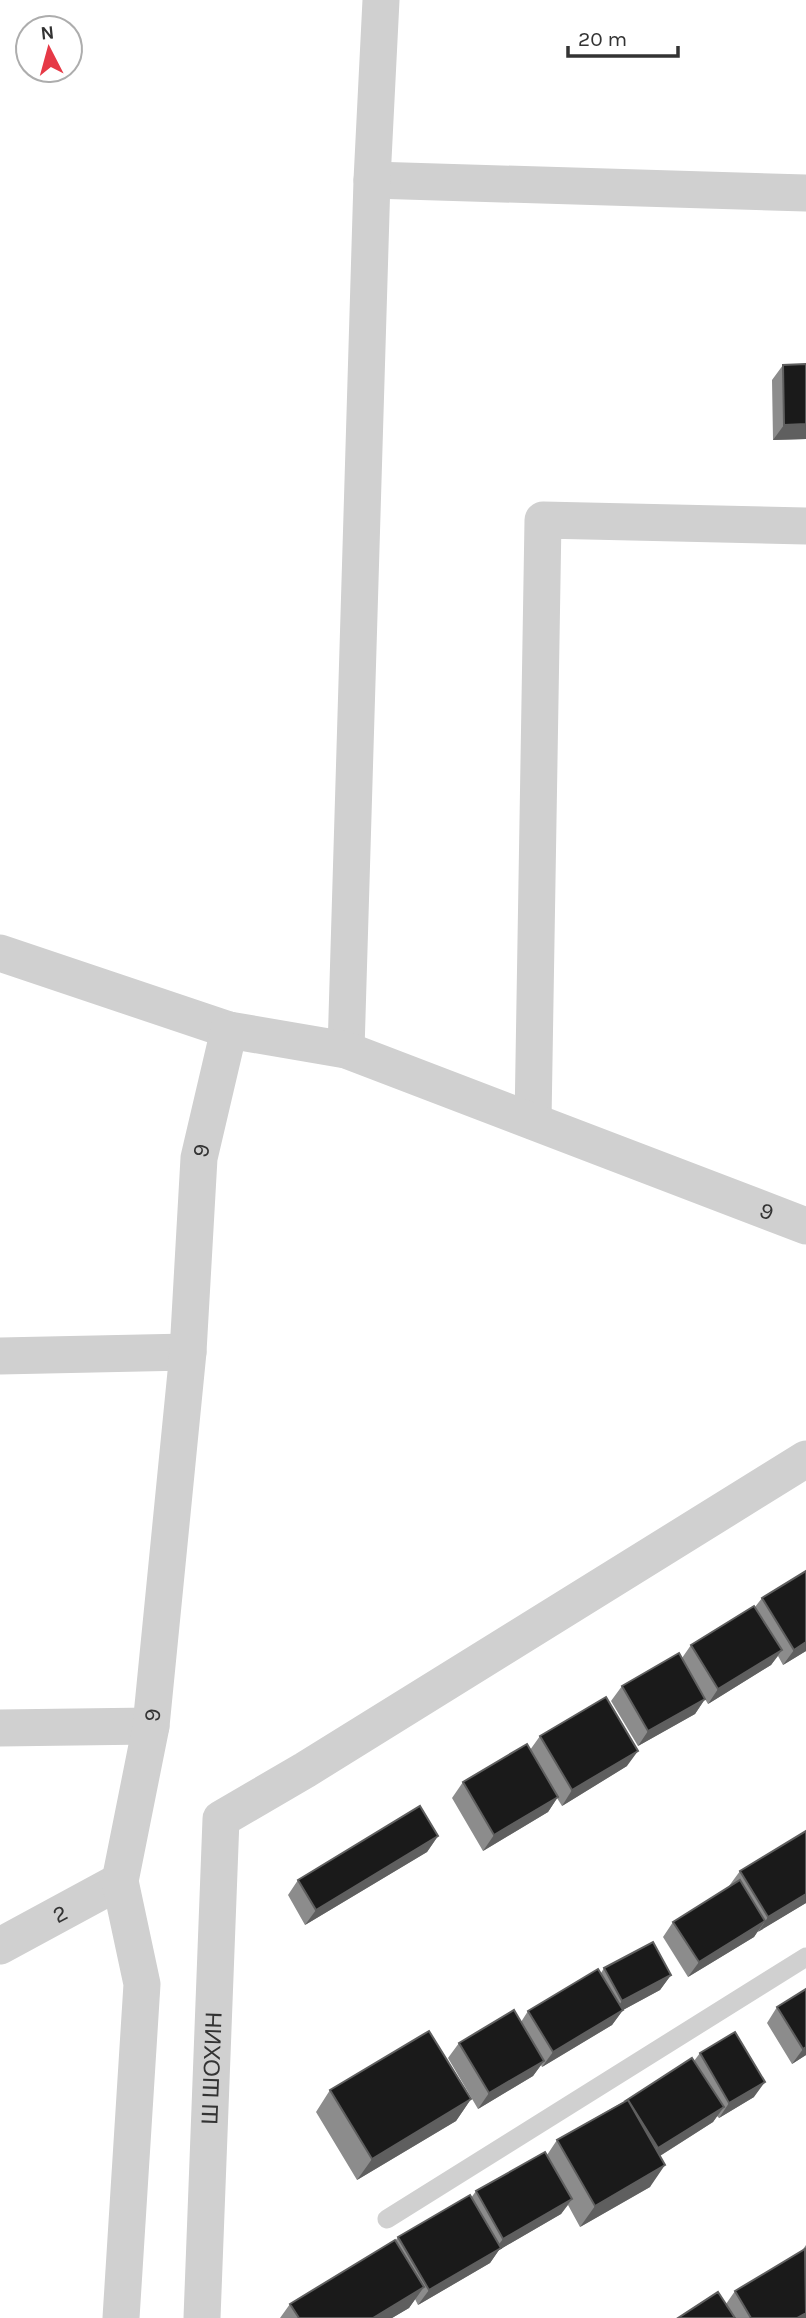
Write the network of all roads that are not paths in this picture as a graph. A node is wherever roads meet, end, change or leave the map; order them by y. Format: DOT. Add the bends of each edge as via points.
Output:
graph roads {
  1 [pos="381,0"];
  2 [pos="372,180"];
  3 [pos="806,193"];
  4 [pos="806,526"];
  5 [pos="0,953"];
  6 [pos="229,1030"];
  7 [pos="346,1050"];
  8 [pos="533,1121"];
  9 [pos="806,1226"];
  10 [pos="188,1352"];
  11 [pos="0,1356"];
  12 [pos="806,1459"];
  13 [pos="151,1727"];
  14 [pos="0,1728"];
  15 [pos="120,1881"];
  16 [pos="0,1946"];
  17 [pos="806,1957"];
  18 [pos="387,2219"];
  19 [pos="121,2318"];
  20 [pos="202,2318"];
  1 -- 2 [label="street"];
  2 -- 3 [label="street"];
  2 -- 7 [label="street"];
  4 -- 8 [label="street" via="544,520"];
  5 -- 6 [label="street"];
  6 -- 7 [label="street, 9"];
  6 -- 10 [label="street, 9" via="199,1158"];
  7 -- 8 [label="street, 9"];
  8 -- 9 [label="street, 9"];
  10 -- 11 [label="street"];
  10 -- 13 [label="street, 9"];
  12 -- 20 [label="street, Ш ШОХИН" via="220,1819"];
  13 -- 14 [label="street"];
  13 -- 15 [label="street, 9"];
  15 -- 16 [label="street, 2"];
  15 -- 19 [label="street" via="142,1984"];
  17 -- 18 [label="lane"];
}
